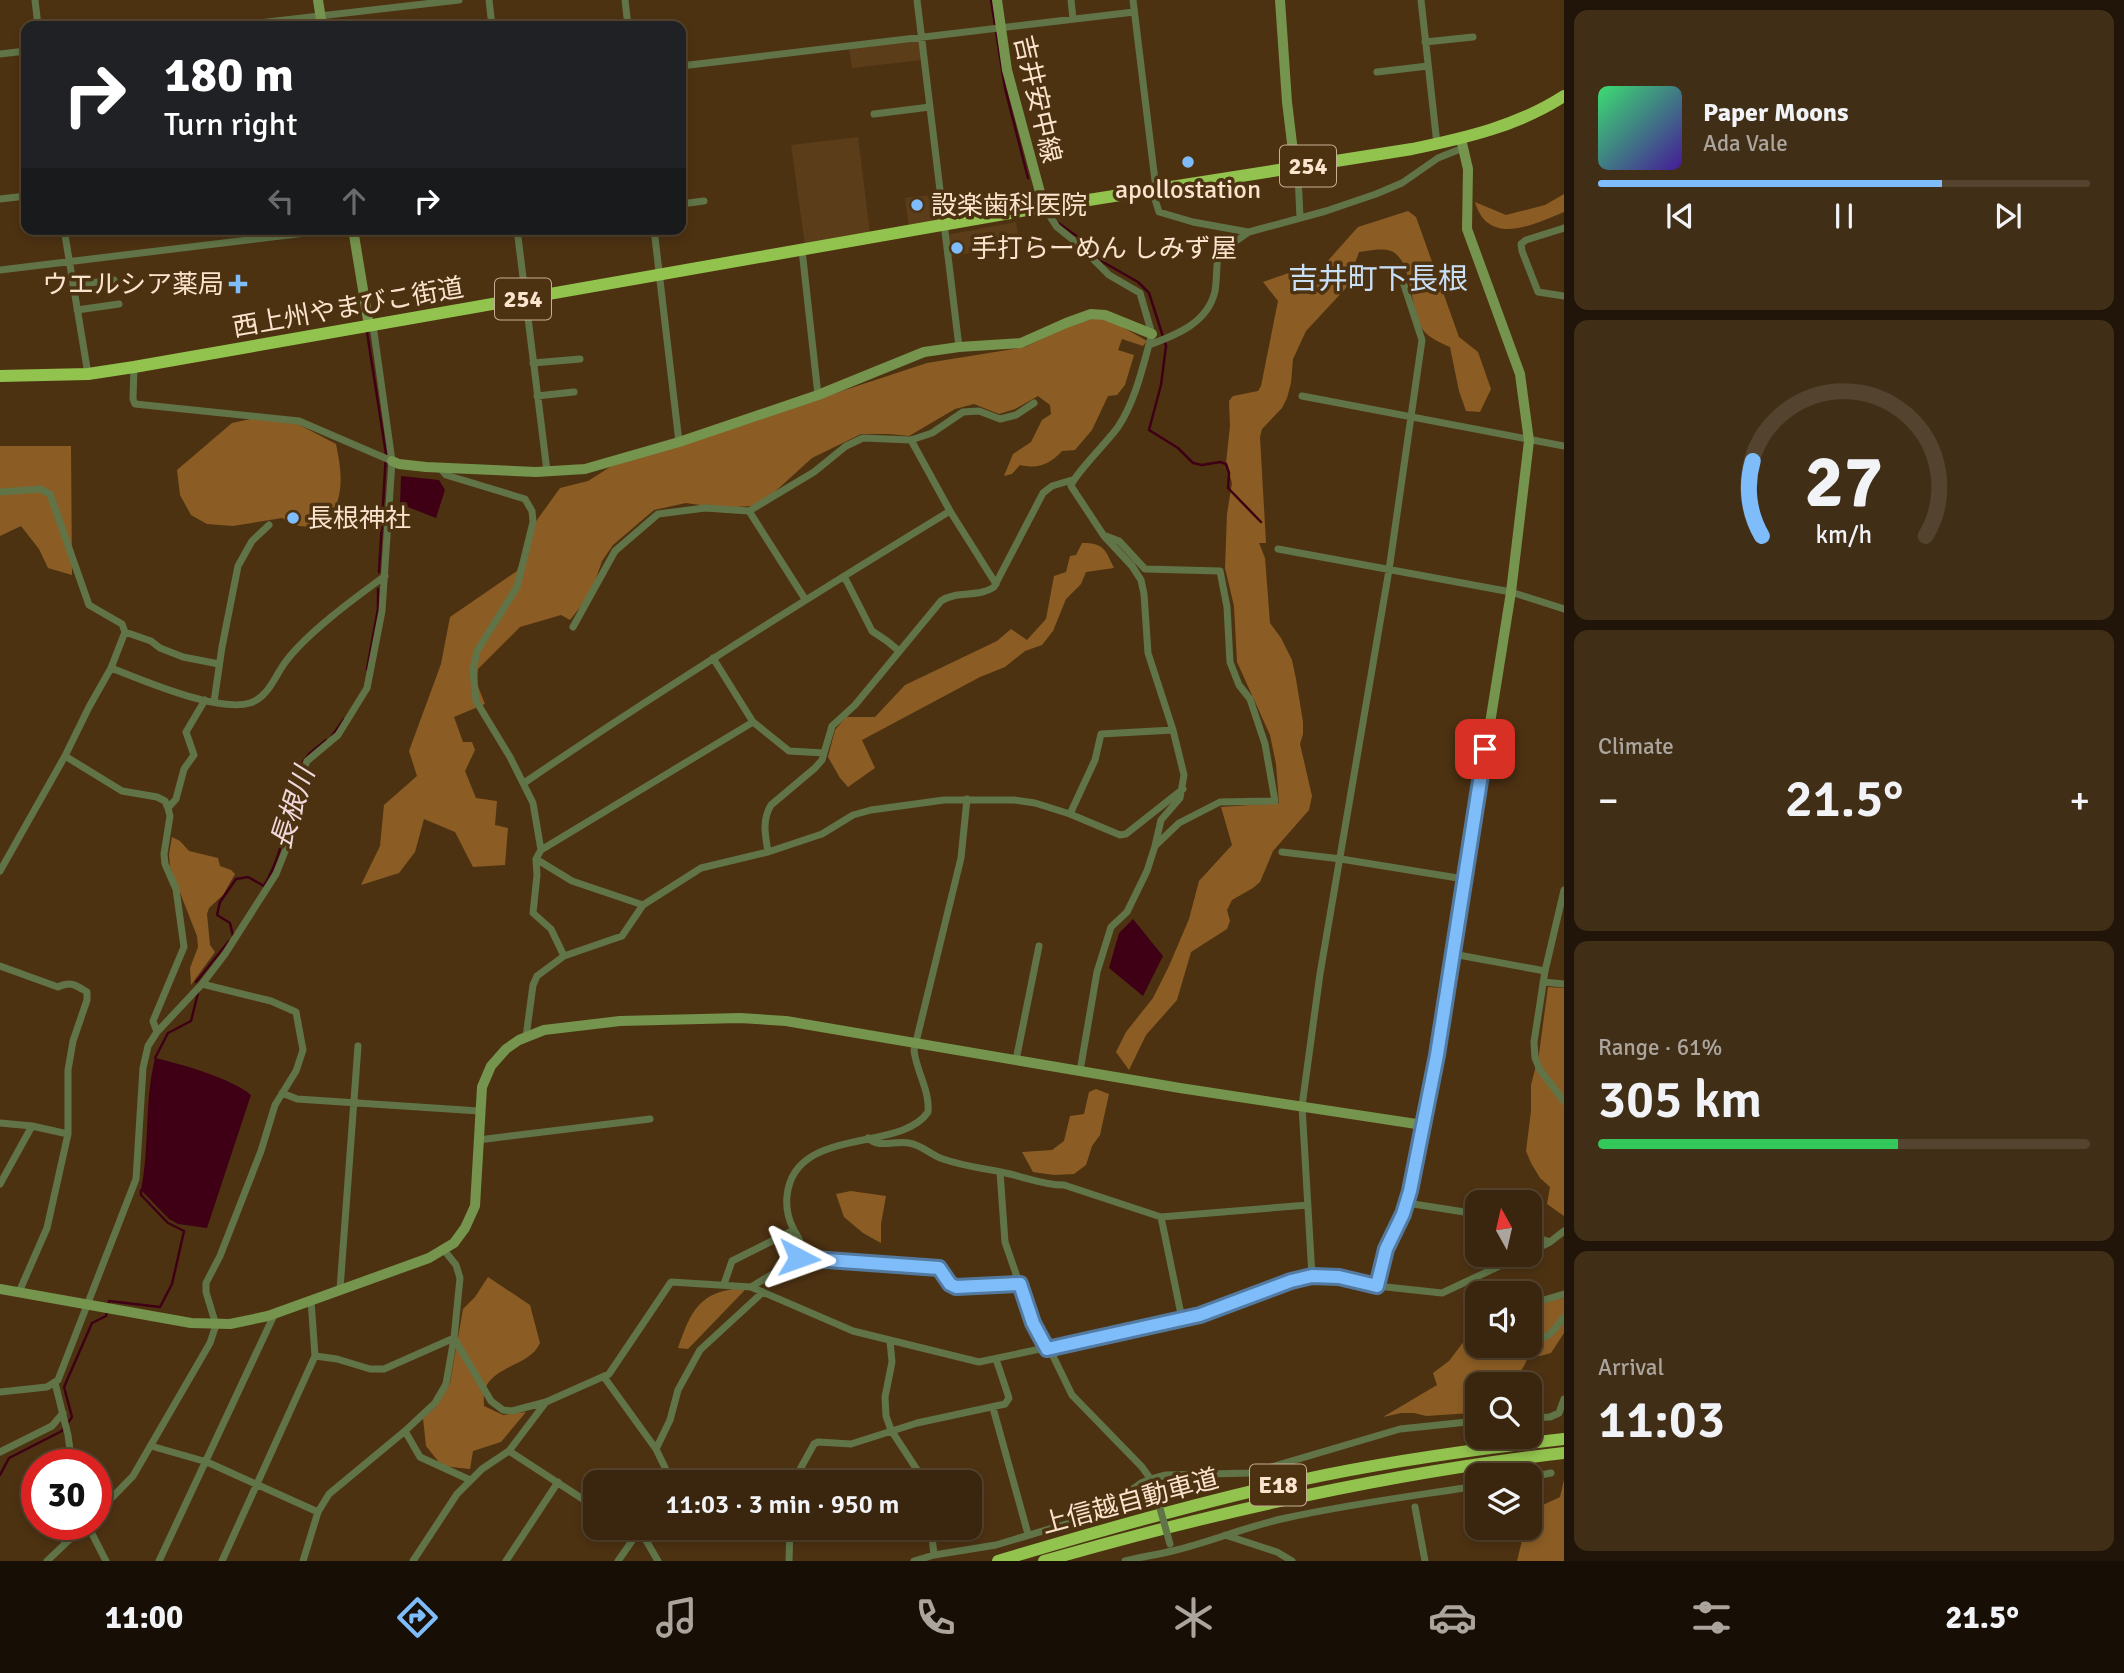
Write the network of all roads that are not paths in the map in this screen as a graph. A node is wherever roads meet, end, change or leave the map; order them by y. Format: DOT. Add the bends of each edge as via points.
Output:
graph roads {
  1 [pos="35,0"];
  2 [pos="318,0"];
  3 [pos="459,0"];
  4 [pos="489,0"];
  5 [pos="625,0"];
  6 [pos="917,0"];
  7 [pos="997,0"];
  8 [pos="1071,0"];
  9 [pos="1133,0"];
  10 [pos="1280,0"];
  11 [pos="1421,0"];
  12 [pos="1134,12"];
  13 [pos="1073,19"];
  14 [pos="37,21"];
  15 [pos="321,21"];
  16 [pos="491,21"];
  17 [pos="627,21"];
  18 [pos="1000,27"];
  19 [pos="922,37"];
  20 [pos="1473,37"];
  21 [pos="1426,42"];
  22 [pos="21,52"];
  23 [pos="0,54"];
  24 [pos="686,65"];
  25 [pos="1428,66"];
  26 [pos="1377,72"];
  27 [pos="1564,96"];
  28 [pos="930,107"];
  29 [pos="874,114"];
  30 [pos="1437,144"];
  31 [pos="1459,144"];
  32 [pos="1295,168"];
  33 [pos="1154,190"];
  34 [pos="21,197"];
  35 [pos="0,199"];
  36 [pos="704,201"];
  37 [pos="686,203"];
  38 [pos="1044,207"];
  39 [pos="1300,218"];
  40 [pos="943,226"];
  41 [pos="1564,228"];
  42 [pos="1249,232"];
  43 [pos="65,235"];
  44 [pos="291,235"];
  45 [pos="355,235"];
  46 [pos="518,235"];
  47 [pos="655,235"];
  48 [pos="802,250"];
  49 [pos="69,263"];
  50 [pos="0,271"];
  51 [pos="660,276"];
  52 [pos="114,280"];
  53 [pos="73,285"];
  54 [pos="1404,285"];
  55 [pos="1564,296"];
  56 [pos="524,299"];
  57 [pos="119,304"];
  58 [pos="77,310"];
  59 [pos="371,326"];
  60 [pos="1152,334"];
  61 [pos="1149,345"];
  62 [pos="959,347"];
  63 [pos="580,359"];
  64 [pos="533,363"];
  65 [pos="134,367"];
  66 [pos="88,374"];
  67 [pos="0,376"];
  68 [pos="574,392"];
  69 [pos="818,395"];
  70 [pos="537,396"];
  71 [pos="1302,396"];
  72 [pos="1034,403"];
  73 [pos="1411,416"];
  74 [pos="1529,439"];
  75 [pos="911,440"];
  76 [pos="679,442"];
  77 [pos="1564,446"];
  78 [pos="392,461"];
  79 [pos="439,467"];
  80 [pos="547,471"];
  81 [pos="1072,480"];
  82 [pos="0,492"];
  83 [pos="749,511"];
  84 [pos="950,512"];
  85 [pos="270,525"];
  86 [pos="1104,536"];
  87 [pos="1278,549"];
  88 [pos="1389,570"];
  89 [pos="385,576"];
  90 [pos="844,576"];
  91 [pos="996,584"];
  92 [pos="1511,592"];
  93 [pos="805,599"];
  94 [pos="1564,610"];
  95 [pos="573,627"];
  96 [pos="125,632"];
  97 [pos="899,651"];
  98 [pos="713,658"];
  99 [pos="219,664"];
  100 [pos="111,668"];
  101 [pos="205,700"];
  102 [pos="214,702"];
  103 [pos="753,722"];
  104 [pos="1173,730"];
  105 [pos="824,752"];
  106 [pos="65,756"];
  107 [pos="524,783"];
  108 [pos="1183,789"];
  109 [pos="967,799"];
  110 [pos="168,808"];
  111 [pos="1070,814"];
  112 [pos="1154,846"];
  113 [pos="541,850"];
  114 [pos="768,852"];
  115 [pos="1282,852"];
  116 [pos="536,859"];
  117 [pos="1341,859"];
  118 [pos="0,871"];
  119 [pos="1464,879"];
  120 [pos="1564,890"];
  121 [pos="643,905"];
  122 [pos="1039,946"];
  123 [pos="1453,954"];
  124 [pos="564,956"];
  125 [pos="0,966"];
  126 [pos="1545,971"];
  127 [pos="1544,982"];
  128 [pos="202,984"];
  129 [pos="1564,984"];
  130 [pos="157,1032"];
  131 [pos="526,1037"];
  132 [pos="918,1043"];
  133 [pos="358,1046"];
  134 [pos="1016,1060"];
  135 [pos="1080,1071"];
  136 [pos="282,1093"];
  137 [pos="1564,1101"];
  138 [pos="354,1102"];
  139 [pos="1302,1106"];
  140 [pos="479,1111"];
  141 [pos="650,1119"];
  142 [pos="0,1123"];
  143 [pos="1423,1125"];
  144 [pos="32,1126"];
  145 [pos="68,1134"];
  146 [pos="868,1138"];
  147 [pos="478,1140"];
  148 [pos="1000,1171"];
  149 [pos="0,1184"];
  150 [pos="1407,1203"];
  151 [pos="1308,1205"];
  152 [pos="1465,1212"];
  153 [pos="1161,1217"];
  154 [pos="794,1230"];
  155 [pos="1564,1231"];
  156 [pos="1542,1239"];
  157 [pos="1550,1242"];
  158 [pos="1542,1246"];
  159 [pos="444,1250"];
  160 [pos="799,1258"];
  161 [pos="1497,1267"];
  162 [pos="1312,1276"];
  163 [pos="724,1284"];
  164 [pos="1020,1284"];
  165 [pos="1377,1286"];
  166 [pos="751,1287"];
  167 [pos="0,1289"];
  168 [pos="340,1289"];
  169 [pos="19,1292"];
  170 [pos="763,1292"];
  171 [pos="1564,1294"];
  172 [pos="312,1300"];
  173 [pos="1542,1300"];
  174 [pos="86,1304"];
  175 [pos="275,1313"];
  176 [pos="1564,1317"];
  177 [pos="1182,1319"];
  178 [pos="216,1325"];
  179 [pos="454,1338"];
  180 [pos="1542,1338"];
  181 [pos="890,1341"];
  182 [pos="1047,1349"];
  183 [pos="314,1356"];
  184 [pos="996,1359"];
  185 [pos="604,1377"];
  186 [pos="55,1382"];
  187 [pos="0,1392"];
  188 [pos="1564,1399"];
  189 [pos="546,1402"];
  190 [pos="993,1408"];
  191 [pos="64,1416"];
  192 [pos="1542,1417"];
  193 [pos="1465,1422"];
  194 [pos="891,1430"];
  195 [pos="405,1432"];
  196 [pos="1564,1439"];
  197 [pos="151,1446"];
  198 [pos="656,1448"];
  199 [pos="70,1449"];
  200 [pos="509,1451"];
  201 [pos="0,1452"];
  202 [pos="1564,1453"];
  203 [pos="206,1462"];
  204 [pos="666,1470"];
  205 [pos="800,1470"];
  206 [pos="917,1470"];
  207 [pos="1551,1473"];
  208 [pos="1542,1475"];
  209 [pos="1151,1479"];
  210 [pos="470,1480"];
  211 [pos="558,1482"];
  212 [pos="257,1483"];
  213 [pos="1465,1488"];
  214 [pos="112,1498"];
  215 [pos="583,1499"];
  216 [pos="1415,1507"];
  217 [pos="318,1512"];
  218 [pos="1028,1534"];
  219 [pos="1225,1535"];
  220 [pos="70,1540"];
  221 [pos="95,1540"];
  222 [pos="633,1540"];
  223 [pos="645,1540"];
  224 [pos="790,1540"];
  225 [pos="932,1540"];
  226 [pos="1171,1548"];
  227 [pos="934,1555"];
  228 [pos="47,1561"];
  229 [pos="106,1561"];
  230 [pos="159,1561"];
  231 [pos="222,1561"];
  232 [pos="303,1561"];
  233 [pos="413,1561"];
  234 [pos="506,1561"];
  235 [pos="618,1561"];
  236 [pos="658,1561"];
  237 [pos="789,1561"];
  238 [pos="914,1561"];
  239 [pos="998,1561"];
  240 [pos="1044,1561"];
  241 [pos="1125,1561"];
  242 [pos="1292,1561"];
  243 [pos="1425,1561"];
  1 -- 14 [label="street"];
  2 -- 15 [label="street"];
  3 -- 15 [label="street"];
  4 -- 16 [label="street"];
  5 -- 17 [label="street"];
  6 -- 19 [label="street"];
  7 -- 18 [label="street, 吉井安中線"];
  8 -- 13 [label="street"];
  9 -- 12 [label="street"];
  10 -- 32 [label="street"];
  11 -- 21 [label="street"];
  12 -- 13 [label="street"];
  12 -- 33 [label="street"];
  13 -- 18 [label="street"];
  18 -- 19 [label="street"];
  18 -- 38 [label="street, 吉井安中線" via="1014,101"];
  19 -- 24 [label="street"];
  19 -- 28 [label="street"];
  20 -- 21 [label="street"];
  21 -- 25 [label="street"];
  22 -- 23 [label="street"];
  25 -- 26 [label="street"];
  25 -- 30 [label="street"];
  27 -- 31 [label="highway, 西上州やまびこ街道 / 254"];
  28 -- 29 [label="street"];
  28 -- 40 [label="street"];
  30 -- 31 [label="highway, 西上州やまびこ街道 / 254"];
  30 -- 32 [label="highway, 西上州やまびこ街道 / 254"];
  31 -- 39 [label="street" via="1402,183"];
  31 -- 74 [label="street" via="1468,169 1467,229 1520,374"];
  32 -- 33 [label="highway, 西上州やまびこ街道 / 254"];
  32 -- 39 [label="street"];
  33 -- 38 [label="highway, 西上州やまびこ街道 / 254"];
  33 -- 42 [label="street" via="1159,212"];
  34 -- 35 [label="street"];
  36 -- 37 [label="street"];
  38 -- 40 [label="highway, 西上州やまびこ街道 / 254"];
  38 -- 60 [label="street" via="1057,227 1109,275 1140,293"];
  39 -- 42 [label="street"];
  40 -- 48 [label="highway, 西上州やまびこ街道 / 254"];
  40 -- 62 [label="street"];
  41 -- 55 [label="street" via="1521,244 1538,292"];
  42 -- 61 [label="street" via="1218,257 1212,300 1199,319 1178,334"];
  43 -- 49 [label="street"];
  44 -- 49 [label="street"];
  45 -- 59 [label="street"];
  46 -- 56 [label="street"];
  47 -- 51 [label="street"];
  48 -- 51 [label="highway, 西上州やまびこ街道 / 254"];
  48 -- 69 [label="street"];
  49 -- 50 [label="street"];
  49 -- 53 [label="street"];
  51 -- 56 [label="highway, 西上州やまびこ街道 / 254"];
  51 -- 76 [label="street"];
  52 -- 53 [label="street"];
  53 -- 58 [label="street"];
  54 -- 73 [label="street" via="1422,340"];
  56 -- 59 [label="highway, 西上州やまびこ街道 / 254"];
  56 -- 64 [label="street"];
  57 -- 58 [label="street"];
  58 -- 66 [label="street"];
  59 -- 65 [label="highway, 西上州やまびこ街道 / 254"];
  59 -- 78 [label="street"];
  60 -- 61 [label="street"];
  60 -- 62 [label="street" via="1091,314 1021,343"];
  61 -- 81 [label="street" via="1119,426"];
  62 -- 69 [label="street" via="908,357"];
  63 -- 64 [label="street"];
  64 -- 70 [label="street"];
  65 -- 66 [label="highway, 西上州やまびこ街道 / 254"];
  65 -- 78 [label="street" via="135,404 299,421"];
  66 -- 67 [label="highway, 西上州やまびこ街道 / 254"];
  68 -- 70 [label="street"];
  69 -- 76 [label="street"];
  70 -- 80 [label="street"];
  71 -- 73 [label="street"];
  72 -- 75 [label="street" via="1000,419 979,411 963,412 932,433"];
  73 -- 74 [label="street"];
  73 -- 88 [label="street"];
  74 -- 77 [label="street"];
  74 -- 92 [label="street"];
  75 -- 83 [label="street" via="863,438"];
  75 -- 84 [label="street"];
  76 -- 80 [label="street" via="585,469"];
  78 -- 79 [label="street"];
  78 -- 89 [label="street"];
  79 -- 80 [label="street"];
  79 -- 107 [label="street" via="446,475 525,499 533,511 517,587 477,651 473,670 477,701"];
  81 -- 86 [label="street" via="1077,499"];
  81 -- 91 [label="street" via="1043,493"];
  82 -- 96 [label="street" via="40,489 50,494 89,606 122,624"];
  83 -- 93 [label="street"];
  83 -- 95 [label="street" via="705,508 658,514 615,551"];
  84 -- 90 [label="street"];
  84 -- 91 [label="street"];
  85 -- 99 [label="street" via="252,541 238,566"];
  86 -- 104 [label="street" via="1140,580 1148,653"];
  86 -- 112 [label="street" via="1119,541 1145,569 1220,571 1230,662 1250,699 1265,744 1275,801 1220,803 1179,824"];
  87 -- 88 [label="street"];
  88 -- 92 [label="street"];
  88 -- 117 [label="street"];
  89 -- 102 [label="street" via="305,640 260,697 250,703"];
  89 -- 128 [label="street" via="367,688 338,735 307,761 288,844 276,874"];
  90 -- 93 [label="street"];
  90 -- 97 [label="street" via="872,631"];
  91 -- 97 [label="street" via="988,591 941,601"];
  92 -- 94 [label="street"];
  92 -- 119 [label="street"];
  93 -- 98 [label="street"];
  96 -- 99 [label="street" via="183,657"];
  96 -- 100 [label="street"];
  97 -- 105 [label="street" via="832,726"];
  98 -- 103 [label="street"];
  98 -- 107 [label="street"];
  99 -- 102 [label="street"];
  100 -- 101 [label="street"];
  100 -- 106 [label="street"];
  101 -- 102 [label="street"];
  101 -- 110 [label="street" via="186,732 194,755"];
  103 -- 105 [label="street" via="789,751"];
  103 -- 113 [label="street"];
  104 -- 108 [label="street"];
  104 -- 111 [label="street" via="1101,734 1095,760"];
  105 -- 114 [label="street" via="816,768 766,814"];
  106 -- 110 [label="street" via="121,790 157,797"];
  106 -- 118 [label="street"];
  107 -- 113 [label="street" via="533,803"];
  108 -- 111 [label="street" via="1126,834"];
  108 -- 112 [label="street" via="1161,820"];
  109 -- 111 [label="street" via="1035,803"];
  109 -- 114 [label="street" via="871,810"];
  109 -- 132 [label="street" via="961,858"];
  110 -- 130 [label="street" via="165,864 176,889 184,947 153,1021"];
  112 -- 135 [label="street" via="1127,912 1111,927 1097,972"];
  113 -- 116 [label="street"];
  114 -- 121 [label="street" via="702,868"];
  115 -- 117 [label="street"];
  116 -- 121 [label="street" via="572,881"];
  116 -- 124 [label="street" via="533,914 551,929"];
  117 -- 119 [label="street"];
  117 -- 139 [label="street"];
  119 -- 123 [label="street"];
  120 -- 126 [label="street"];
  121 -- 124 [label="street" via="622,936"];
  122 -- 134 [label="street"];
  123 -- 126 [label="street"];
  123 -- 143 [label="street"];
  124 -- 131 [label="street" via="537,976"];
  125 -- 145 [label="street" via="58,987 75,984 87,992 68,1070"];
  126 -- 127 [label="street"];
  127 -- 129 [label="street"];
  127 -- 137 [label="street" via="1535,1058"];
  128 -- 130 [label="street"];
  128 -- 136 [label="street" via="296,1012 303,1050"];
  130 -- 174 [label="street" via="143,1068 136,1179"];
  131 -- 132 [label="street" via="544,1030 608,1022 740,1018 796,1022"];
  131 -- 140 [label="street" via="506,1049 491,1066"];
  132 -- 134 [label="street"];
  132 -- 146 [label="street" via="915,1058 925,1083 928,1112 909,1128"];
  133 -- 138 [label="street"];
  134 -- 135 [label="street"];
  135 -- 139 [label="street"];
  136 -- 138 [label="street"];
  136 -- 178 [label="street" via="206,1283"];
  138 -- 140 [label="street"];
  138 -- 168 [label="street"];
  139 -- 143 [label="street"];
  139 -- 151 [label="street"];
  140 -- 147 [label="street"];
  141 -- 147 [label="street"];
  142 -- 144 [label="street"];
  143 -- 150 [label="street"];
  144 -- 145 [label="street"];
  144 -- 149 [label="street"];
  145 -- 169 [label="street" via="47,1228"];
  146 -- 148 [label="street" via="879,1144 911,1143 966,1167"];
  146 -- 154 [label="street" via="826,1149 810,1157 794,1174 787,1196"];
  147 -- 159 [label="street" via="475,1206 465,1228"];
  148 -- 153 [label="street" via="1028,1181 1064,1185"];
  148 -- 164 [label="street" via="1003,1233"];
  150 -- 152 [label="street"];
  150 -- 165 [label="street" via="1386,1249"];
  151 -- 153 [label="street"];
  151 -- 162 [label="street"];
  153 -- 177 [label="street"];
  154 -- 160 [label="street" via="800,1239"];
  154 -- 163 [label="street" via="732,1261"];
  155 -- 157 [label="street"];
  156 -- 157 [label="street"];
  157 -- 158 [label="street"];
  159 -- 168 [label="street"];
  159 -- 179 [label="street" via="460,1279"];
  160 -- 164 [label="street" via="939,1268 956,1287"];
  160 -- 166 [label="street"];
  161 -- 165 [label="street" via="1442,1293"];
  162 -- 165 [label="street"];
  162 -- 177 [label="street"];
  163 -- 166 [label="street"];
  163 -- 185 [label="street" via="671,1282"];
  164 -- 182 [label="street"];
  166 -- 170 [label="street"];
  167 -- 169 [label="street"];
  168 -- 172 [label="street"];
  169 -- 174 [label="street"];
  170 -- 181 [label="street" via="853,1332"];
  170 -- 198 [label="street" via="700,1350 678,1390"];
  171 -- 173 [label="street"];
  172 -- 175 [label="street"];
  172 -- 183 [label="street"];
  174 -- 178 [label="street"];
  174 -- 186 [label="street"];
  175 -- 178 [label="street"];
  175 -- 203 [label="street"];
  176 -- 180 [label="street" via="1551,1335"];
  177 -- 182 [label="street"];
  178 -- 197 [label="street"];
  179 -- 183 [label="street" via="384,1369"];
  179 -- 189 [label="street" via="498,1407 512,1412"];
  179 -- 195 [label="street" via="446,1384 435,1403"];
  181 -- 184 [label="street" via="972,1362"];
  181 -- 194 [label="street" via="892,1362 885,1397"];
  182 -- 184 [label="street"];
  182 -- 209 [label="street" via="1072,1395"];
  183 -- 212 [label="street"];
  184 -- 190 [label="street" via="1009,1398"];
  185 -- 189 [label="street"];
  185 -- 198 [label="street"];
  186 -- 187 [label="street"];
  186 -- 191 [label="street"];
  188 -- 192 [label="street" via="1559,1413"];
  189 -- 200 [label="street"];
  190 -- 194 [label="street"];
  190 -- 218 [label="street"];
  191 -- 199 [label="street"];
  191 -- 201 [label="street"];
  193 -- 209 [label="street" via="1400,1429 1251,1473"];
  194 -- 205 [label="street" via="851,1444 818,1442"];
  194 -- 206 [label="street"];
  195 -- 210 [label="street" via="420,1457"];
  195 -- 217 [label="street" via="337,1485"];
  196 -- 239 [label="highway, 上信越自動車道 / E18" via="1303,1480"];
  197 -- 203 [label="street"];
  197 -- 214 [label="street" via="133,1476"];
  198 -- 204 [label="street"];
  200 -- 210 [label="street"];
  200 -- 211 [label="street"];
  202 -- 240 [label="highway, 上信越自動車道 / E18" via="1306,1494"];
  203 -- 212 [label="street"];
  203 -- 230 [label="street"];
  207 -- 208 [label="street"];
  209 -- 218 [label="street" via="1098,1514"];
  209 -- 226 [label="street, bridge"];
  210 -- 233 [label="street"];
  211 -- 215 [label="street"];
  211 -- 234 [label="street"];
  212 -- 217 [label="street"];
  212 -- 231 [label="street"];
  213 -- 219 [label="street" via="1288,1518"];
  216 -- 243 [label="street"];
  217 -- 232 [label="street"];
  218 -- 227 [label="street" via="996,1545"];
  219 -- 226 [label="street"];
  219 -- 242 [label="street"];
  220 -- 228 [label="street"];
  221 -- 229 [label="street"];
  222 -- 235 [label="street"];
  223 -- 236 [label="street"];
  224 -- 237 [label="street"];
  225 -- 227 [label="street"];
  226 -- 241 [label="street"];
  227 -- 238 [label="street"];
}
